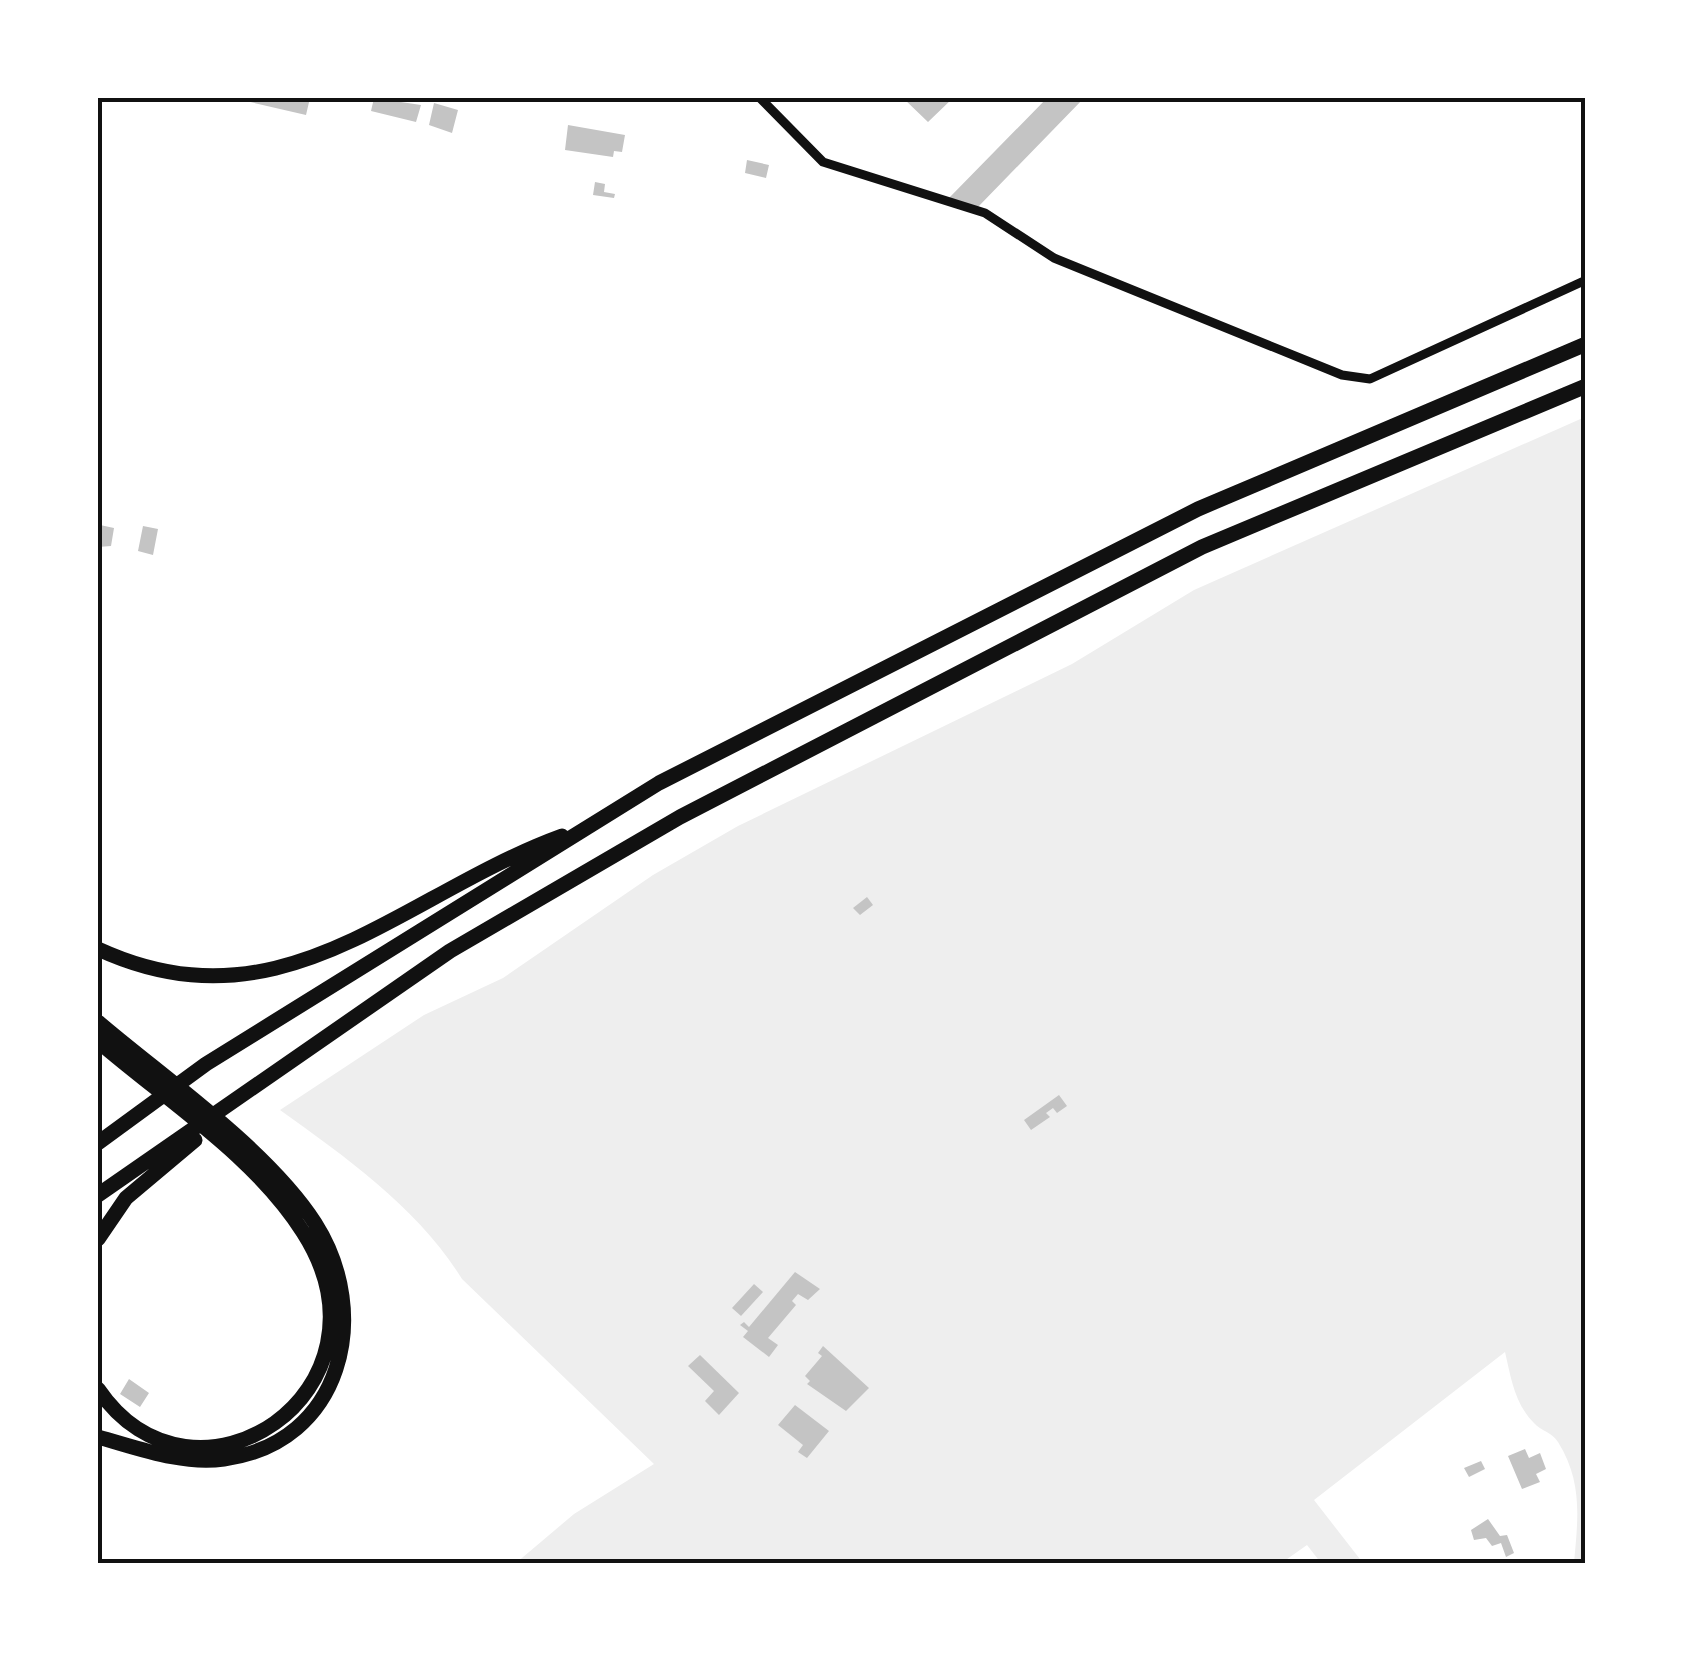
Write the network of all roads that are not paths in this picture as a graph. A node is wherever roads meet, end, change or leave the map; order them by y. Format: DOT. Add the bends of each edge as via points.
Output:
graph roads {
  1 [pos="760,98"];
  2 [pos="1586,280"];
  3 [pos="1586,344"];
  4 [pos="1586,386"];
  5 [pos="594,824"];
  6 [pos="98,949"];
  7 [pos="450,951"];
  8 [pos="98,1022"];
  9 [pos="107,1042"];
  10 [pos="98,1143"];
  11 [pos="254,1164"];
  12 [pos="98,1195"];
  13 [pos="98,1239"];
  14 [pos="98,1389"];
  15 [pos="98,1437"];
  1 -- 2 [label="street" via="823,162 985,213 1054,258 1342,375 1370,379"];
  3 -- 5 [label="highway" via="1198,509 660,783"];
  4 -- 7 [label="highway" via="1202,547 680,817"];
  5 -- 6 [label="highway" via="526,849 329,953 274,971 221,978 156,972"];
  5 -- 10 [label="highway" via="206,1064"];
  7 -- 12 [label="highway"];
  7 -- 13 [label="highway" via="378,1013 154,1171"];
  8 -- 9 [label="highway"];
  9 -- 11 [label="highway"];
  11 -- 14 [label="highway" via="304,1233 325,1279 331,1324 313,1384 268,1430 199,1446 152,1436"];
  11 -- 15 [label="highway" via="300,1200 340,1274 347,1325 326,1394 268,1446 223,1460 172,1456"];
}
